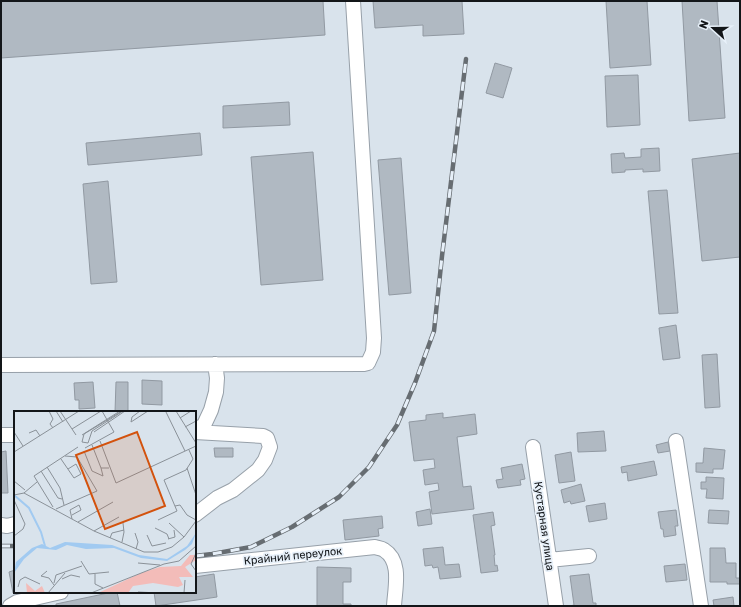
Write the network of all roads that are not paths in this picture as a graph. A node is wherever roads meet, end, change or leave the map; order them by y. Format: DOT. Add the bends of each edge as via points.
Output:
graph roads {
  1 [pos="353,1"];
  2 [pos="215,364"];
  3 [pos="1,365"];
  4 [pos="196,430"];
  5 [pos="196,431"];
  6 [pos="1,435"];
  7 [pos="14,435"];
  8 [pos="676,441"];
  9 [pos="533,447"];
  10 [pos="196,514"];
  11 [pos="14,524"];
  12 [pos="1,525"];
  13 [pos="589,556"];
  14 [pos="549,560"];
  15 [pos="196,566"];
  16 [pos="59,593"];
  17 [pos="47,601"];
  18 [pos="10,606"];
  19 [pos="394,606"];
  20 [pos="556,606"];
  21 [pos="700,606"];
  1 -- 2 [label="street" via="373,352 368,363 364,364"];
  2 -- 3 [label="street"];
  2 -- 4 [label="street" via="216,392 211,410 204,425"];
  5 -- 10 [label="street" via="263,436 267,438 270,447 258,470"];
  6 -- 7 [label="street"];
  8 -- 21 [label="street"];
  9 -- 14 [label="street, Кустарная улица"];
  11 -- 12 [label="street"];
  13 -- 14 [label="street"];
  14 -- 20 [label="street, Кустарная улица"];
  15 -- 19 [label="street, Крайний переулок" via="374,547 383,549 394,562"];
  16 -- 17 [label="street"];
  17 -- 18 [label="street" via="17,602"];
}
